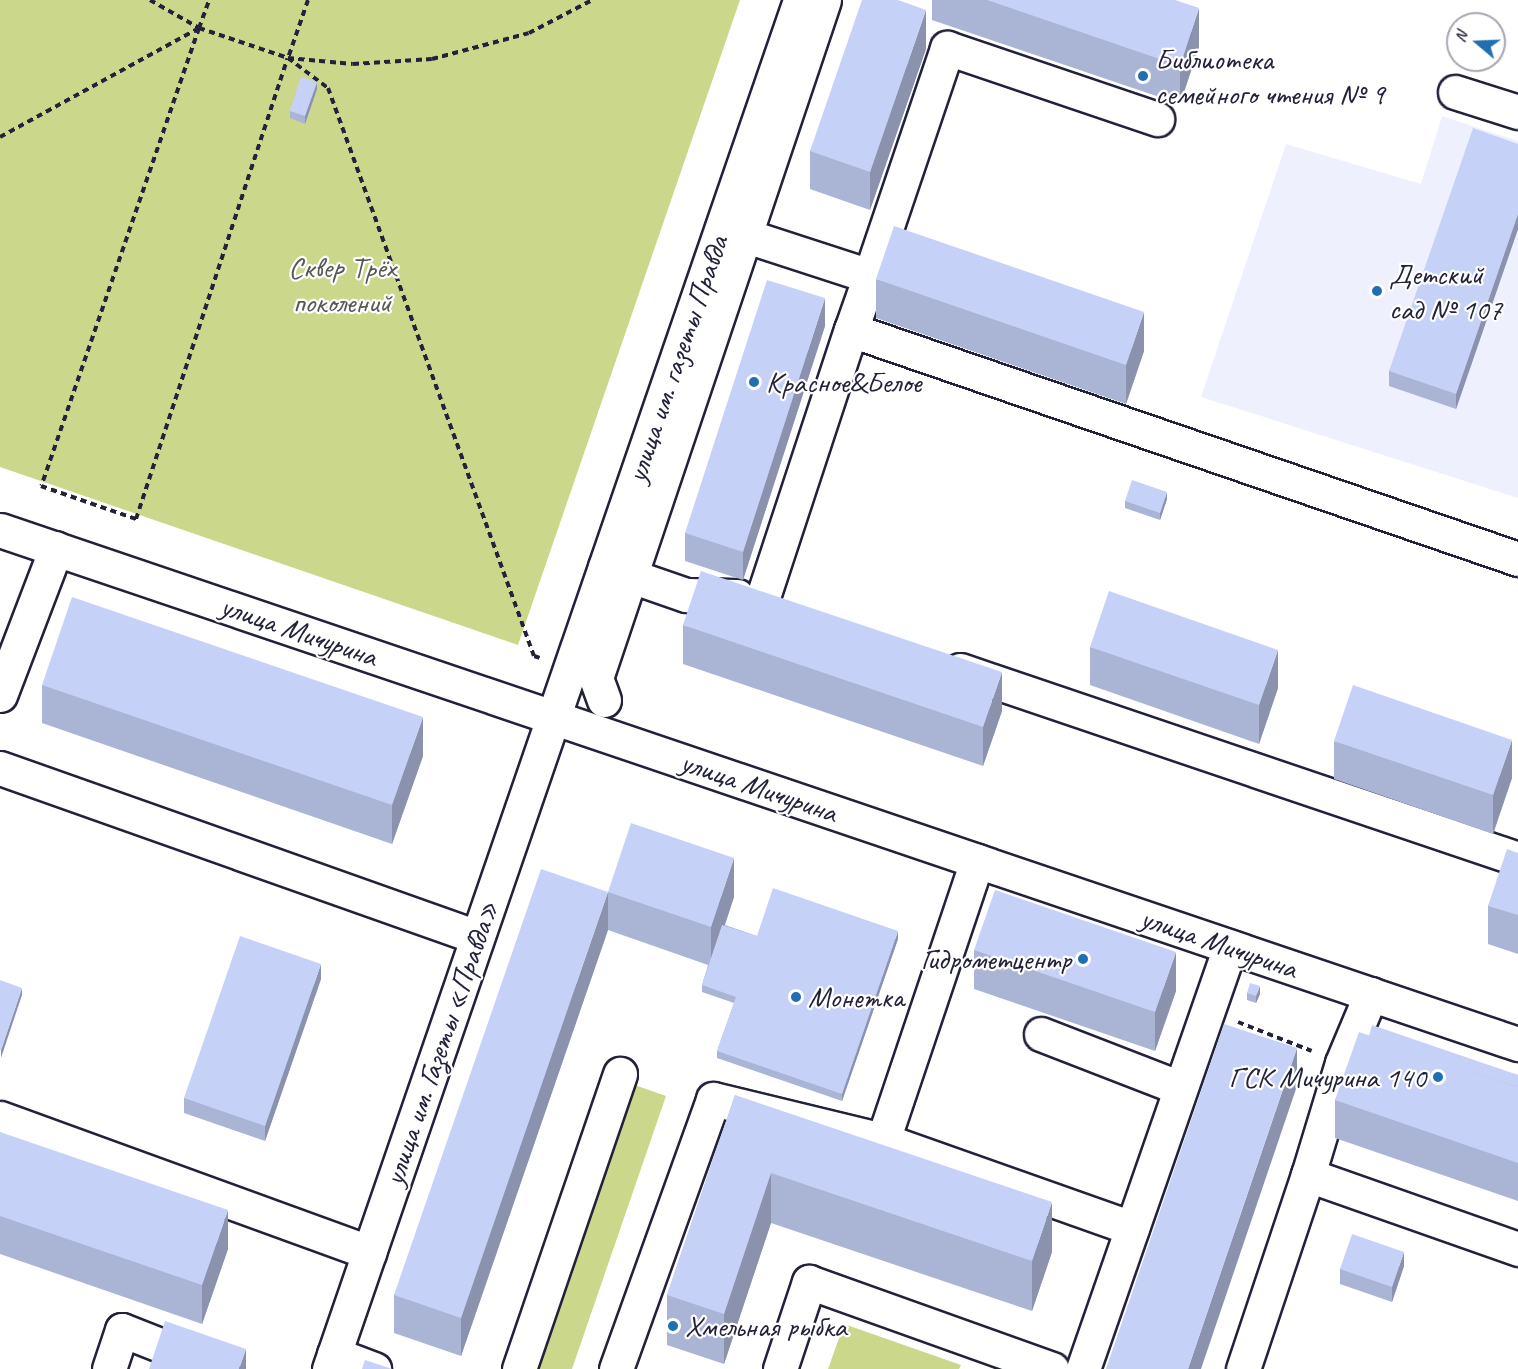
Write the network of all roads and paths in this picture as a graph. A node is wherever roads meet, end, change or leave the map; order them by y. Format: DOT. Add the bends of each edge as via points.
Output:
graph roads {
  1 [pos="150,0"];
  2 [pos="209,0"];
  3 [pos="308,0"];
  4 [pos="592,0"];
  5 [pos="800,0"];
  6 [pos="824,0"];
  7 [pos="199,28"];
  8 [pos="288,58"];
  9 [pos="1455,92"];
  10 [pos="1518,112"];
  11 [pos="1156,119"];
  12 [pos="0,137"];
  13 [pos="734,231"];
  14 [pos="870,276"];
  15 [pos="851,330"];
  16 [pos="0,530"];
  17 [pos="56,548"];
  18 [pos="1518,559"];
  19 [pos="617,571"];
  20 [pos="761,603"];
  21 [pos="795,615"];
  22 [pos="545,660"];
  23 [pos="931,660"];
  24 [pos="0,695"];
  25 [pos="604,700"];
  26 [pos="557,718"];
  27 [pos="0,768"];
  28 [pos="1518,859"];
  29 [pos="977,861"];
  30 [pos="477,937"];
  31 [pos="1230,947"];
  32 [pos="1371,994"];
  33 [pos="1207,1010"];
  34 [pos="1041,1034"];
  35 [pos="1518,1044"];
  36 [pos="1342,1063"];
  37 [pos="620,1074"];
  38 [pos="1180,1088"];
  39 [pos="0,1118"];
  40 [pos="883,1140"];
  41 [pos="1308,1175"];
  42 [pos="1132,1228"];
  43 [pos="1518,1249"];
  44 [pos="369,1252"];
  45 [pos="332,1361"];
  46 [pos="109,1369"];
  47 [pos="221,1369"];
  48 [pos="375,1369"];
  49 [pos="519,1369"];
  50 [pos="616,1369"];
  51 [pos="780,1369"];
  52 [pos="1052,1369"];
  53 [pos="1083,1369"];
  54 [pos="1243,1369"];
  1 -- 7 [label="path"];
  2 -- 7 [label="path"];
  3 -- 8 [label="path"];
  4 -- 8 [label="path" via="529,33 432,60 353,64"];
  5 -- 13 [label="street, улица им. газеты Правда"];
  6 -- 13 [label="street"];
  7 -- 8 [label="path"];
  7 -- 8 [label="path" via="41,486 136,519"];
  7 -- 12 [label="path"];
  8 -- 22 [label="path" via="328,88 534,656"];
  9 -- 10 [label="street"];
  11 -- 14 [label="street" via="947,48"];
  13 -- 14 [label="street"];
  13 -- 19 [label="street, улица им. газеты Правда"];
  14 -- 15 [label="street"];
  15 -- 18 [label="street"];
  15 -- 20 [label="street"];
  16 -- 17 [label="street, улица Мичурина"];
  17 -- 24 [label="street"];
  17 -- 26 [label="street, улица Мичурина"];
  19 -- 20 [label="street" via="686,595 722,592"];
  19 -- 25 [label="street" via="596,678"];
  19 -- 26 [label="street, улица им. газеты Правда"];
  20 -- 21 [label="street"];
  23 -- 28 [label="street"];
  26 -- 29 [label="street, улица Мичурина"];
  26 -- 30 [label="street, улица им. Газеты «Правда»"];
  27 -- 30 [label="street"];
  29 -- 31 [label="street, улица Мичурина"];
  29 -- 40 [label="street"];
  30 -- 44 [label="street, улица им. Газеты «Правда»"];
  31 -- 32 [label="street, улица Мичурина"];
  31 -- 33 [label="street"];
  32 -- 35 [label="street, улица Мичурина"];
  32 -- 36 [label="street"];
  33 -- 36 [label="path"];
  33 -- 38 [label="street"];
  34 -- 38 [label="street"];
  36 -- 41 [label="street"];
  37 -- 49 [label="street"];
  38 -- 42 [label="street"];
  39 -- 44 [label="street"];
  40 -- 42 [label="street"];
  40 -- 50 [label="street" via="713,1099"];
  41 -- 43 [label="street"];
  41 -- 54 [label="street"];
  42 -- 53 [label="street"];
  44 -- 45 [label="street, улица им. Газеты «Правда»"];
  45 -- 48 [label="street"];
  46 -- 47 [label="street" via="122,1330"];
  51 -- 52 [label="street" via="809,1282"];
}
